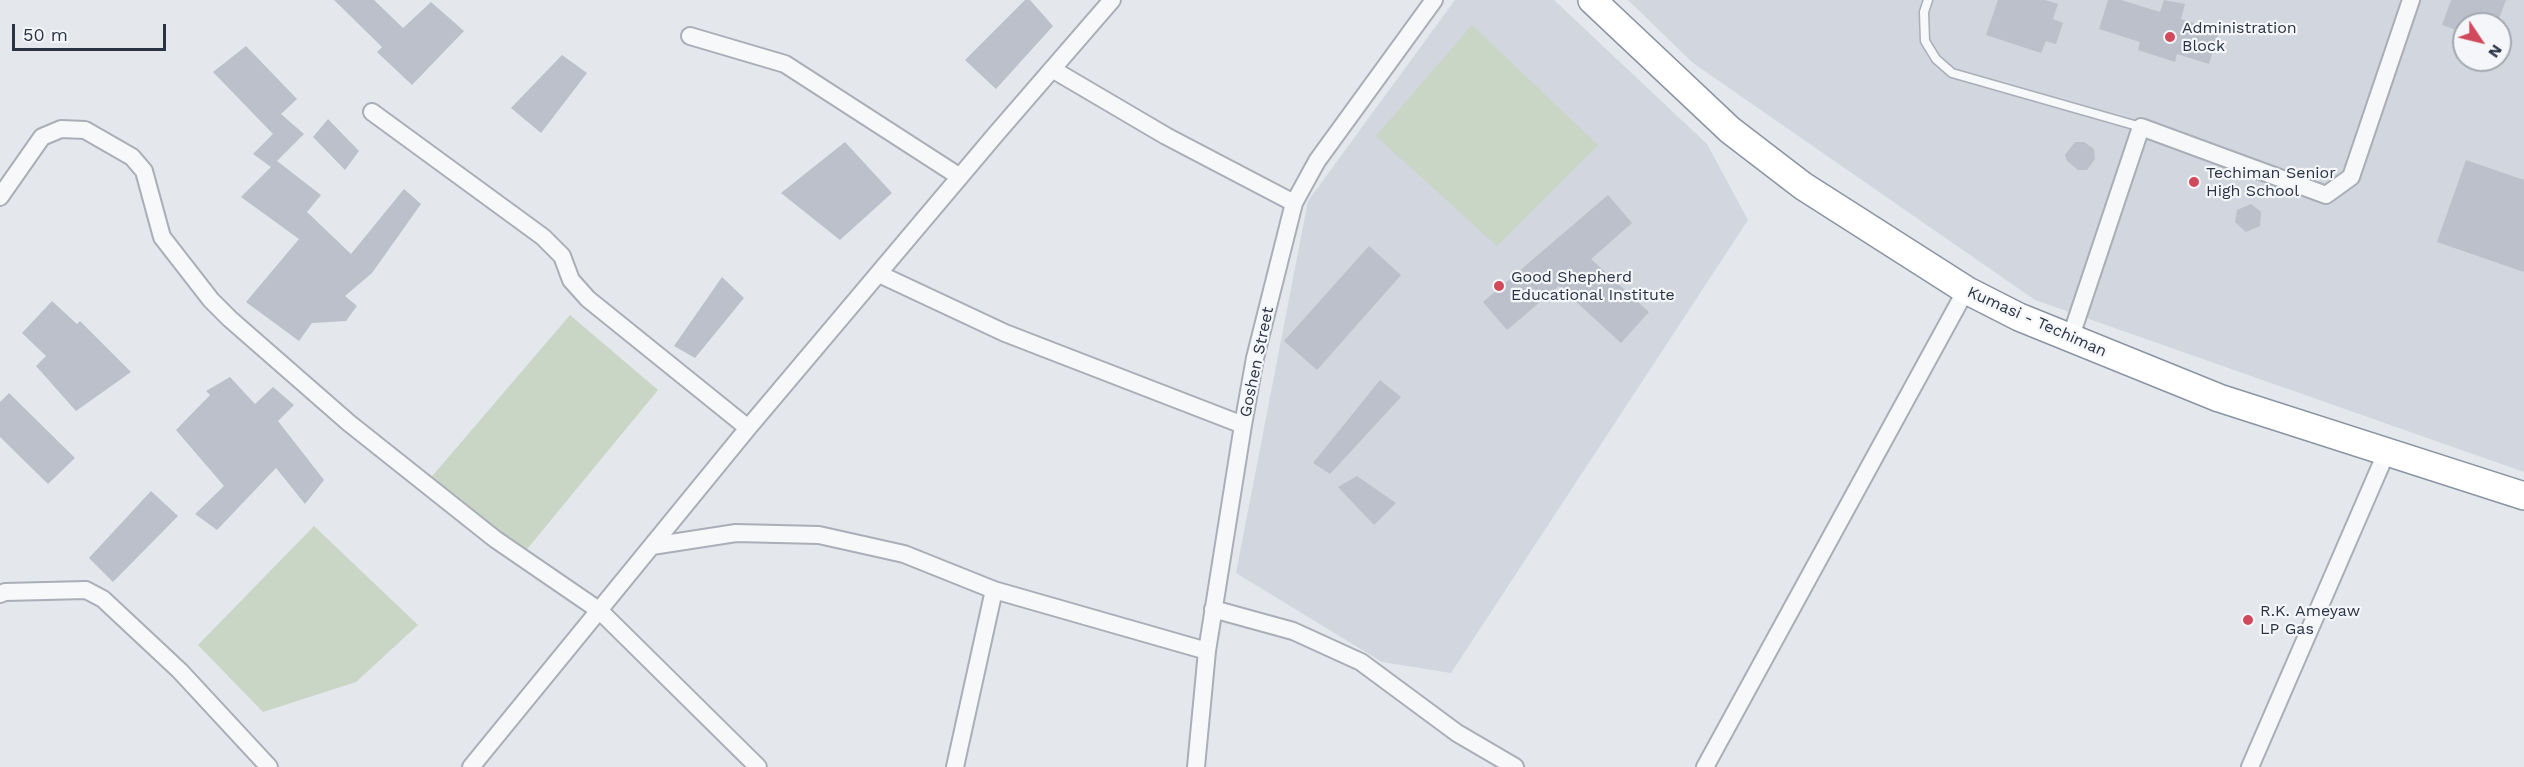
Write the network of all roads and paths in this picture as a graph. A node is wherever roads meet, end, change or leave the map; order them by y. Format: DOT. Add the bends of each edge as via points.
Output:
graph roads {
  1 [pos="1112,0"];
  2 [pos="1434,0"];
  3 [pos="1592,0"];
  4 [pos="1928,0"];
  5 [pos="2412,0"];
  6 [pos="690,36"];
  7 [pos="1052,69"];
  8 [pos="372,112"];
  9 [pos="2141,127"];
  10 [pos="960,177"];
  11 [pos="0,197"];
  12 [pos="1294,203"];
  13 [pos="879,274"];
  14 [pos="1966,290"];
  15 [pos="2070,339"];
  16 [pos="1243,425"];
  17 [pos="748,428"];
  18 [pos="2387,451"];
  19 [pos="2524,496"];
  20 [pos="652,546"];
  21 [pos="994,590"];
  22 [pos="0,594"];
  23 [pos="1213,609"];
  24 [pos="600,611"];
  25 [pos="1207,651"];
  26 [pos="269,767"];
  27 [pos="471,767"];
  28 [pos="758,767"];
  29 [pos="955,767"];
  30 [pos="1196,767"];
  31 [pos="1515,767"];
  32 [pos="1706,767"];
  33 [pos="2250,767"];
  1 -- 7 [label="street"];
  2 -- 12 [label="street, Goshen Street" via="1317,161"];
  3 -- 14 [label="highway, Kumasi - Techiman" via="1730,130 1812,192"];
  4 -- 9 [label="lane" via="1924,12 1925,41 1936,59 1952,73"];
  5 -- 9 [label="street" via="2351,177 2326,195"];
  6 -- 10 [label="street" via="785,64"];
  7 -- 10 [label="street"];
  7 -- 12 [label="street" via="1166,136"];
  8 -- 17 [label="street" via="543,237 562,256 571,280 588,298"];
  9 -- 15 [label="street"];
  10 -- 13 [label="street"];
  11 -- 24 [label="street" via="42,137 61,129 85,130 132,157 144,171 162,237 230,319 349,423 468,517"];
  12 -- 16 [label="street, Goshen Street" via="1255,358"];
  13 -- 16 [label="street" via="1005,333"];
  13 -- 17 [label="street"];
  14 -- 15 [label="highway, Kumasi - Techiman"];
  14 -- 32 [label="street"];
  15 -- 18 [label="highway, Kumasi - Techiman" via="2219,398"];
  16 -- 23 [label="street, Goshen Street"];
  17 -- 20 [label="street"];
  18 -- 19 [label="highway, Kumasi - Techiman"];
  18 -- 33 [label="street"];
  20 -- 21 [label="street" via="736,534 819,535 904,554"];
  20 -- 24 [label="street"];
  21 -- 25 [label="street"];
  21 -- 29 [label="street"];
  22 -- 26 [label="street" via="86,591 103,599 180,671"];
  23 -- 25 [label="street, Goshen Street"];
  23 -- 31 [label="street" via="1293,631 1361,662 1457,733"];
  24 -- 27 [label="street"];
  24 -- 28 [label="street"];
  25 -- 30 [label="street, Goshen Street"];
}
